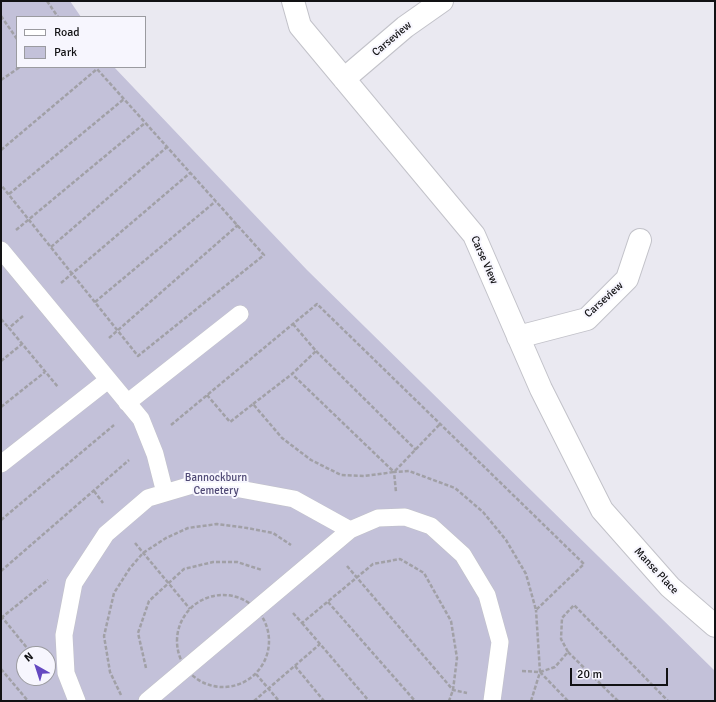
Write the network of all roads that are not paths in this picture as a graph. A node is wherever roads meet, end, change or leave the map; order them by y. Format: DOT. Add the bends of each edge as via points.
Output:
graph roads {
  1 [pos="293,1"];
  2 [pos="442,1"];
  3 [pos="344,79"];
  4 [pos="640,240"];
  5 [pos="1,250"];
  6 [pos="240,314"];
  7 [pos="518,336"];
  8 [pos="108,380"];
  9 [pos="130,406"];
  10 [pos="1,464"];
  11 [pos="165,493"];
  12 [pos="602,510"];
  13 [pos="350,530"];
  14 [pos="715,626"];
  15 [pos="152,696"];
  16 [pos="493,700"];
  17 [pos="77,701"];
  1 -- 3 [label="street, Carse View" via="300,26"];
  2 -- 3 [label="street, Carseview" via="405,27"];
  3 -- 7 [label="street, Carse View" via="474,235"];
  4 -- 7 [label="street, Carseview" via="627,279 587,318"];
  5 -- 8 [label="lane"];
  6 -- 9 [label="lane"];
  7 -- 12 [label="street, Carse View" via="541,389"];
  8 -- 9 [label="lane"];
  8 -- 10 [label="lane"];
  9 -- 11 [label="lane" via="141,419 155,454"];
  11 -- 13 [label="lane" via="202,482 294,499"];
  11 -- 17 [label="lane" via="148,498 106,534 74,583 64,635 66,673"];
  12 -- 14 [label="street, Manse Place" via="670,587"];
  13 -- 15 [label="lane"];
  13 -- 16 [label="lane" via="378,518 405,517 431,526 463,555 487,595 500,642"];
}
